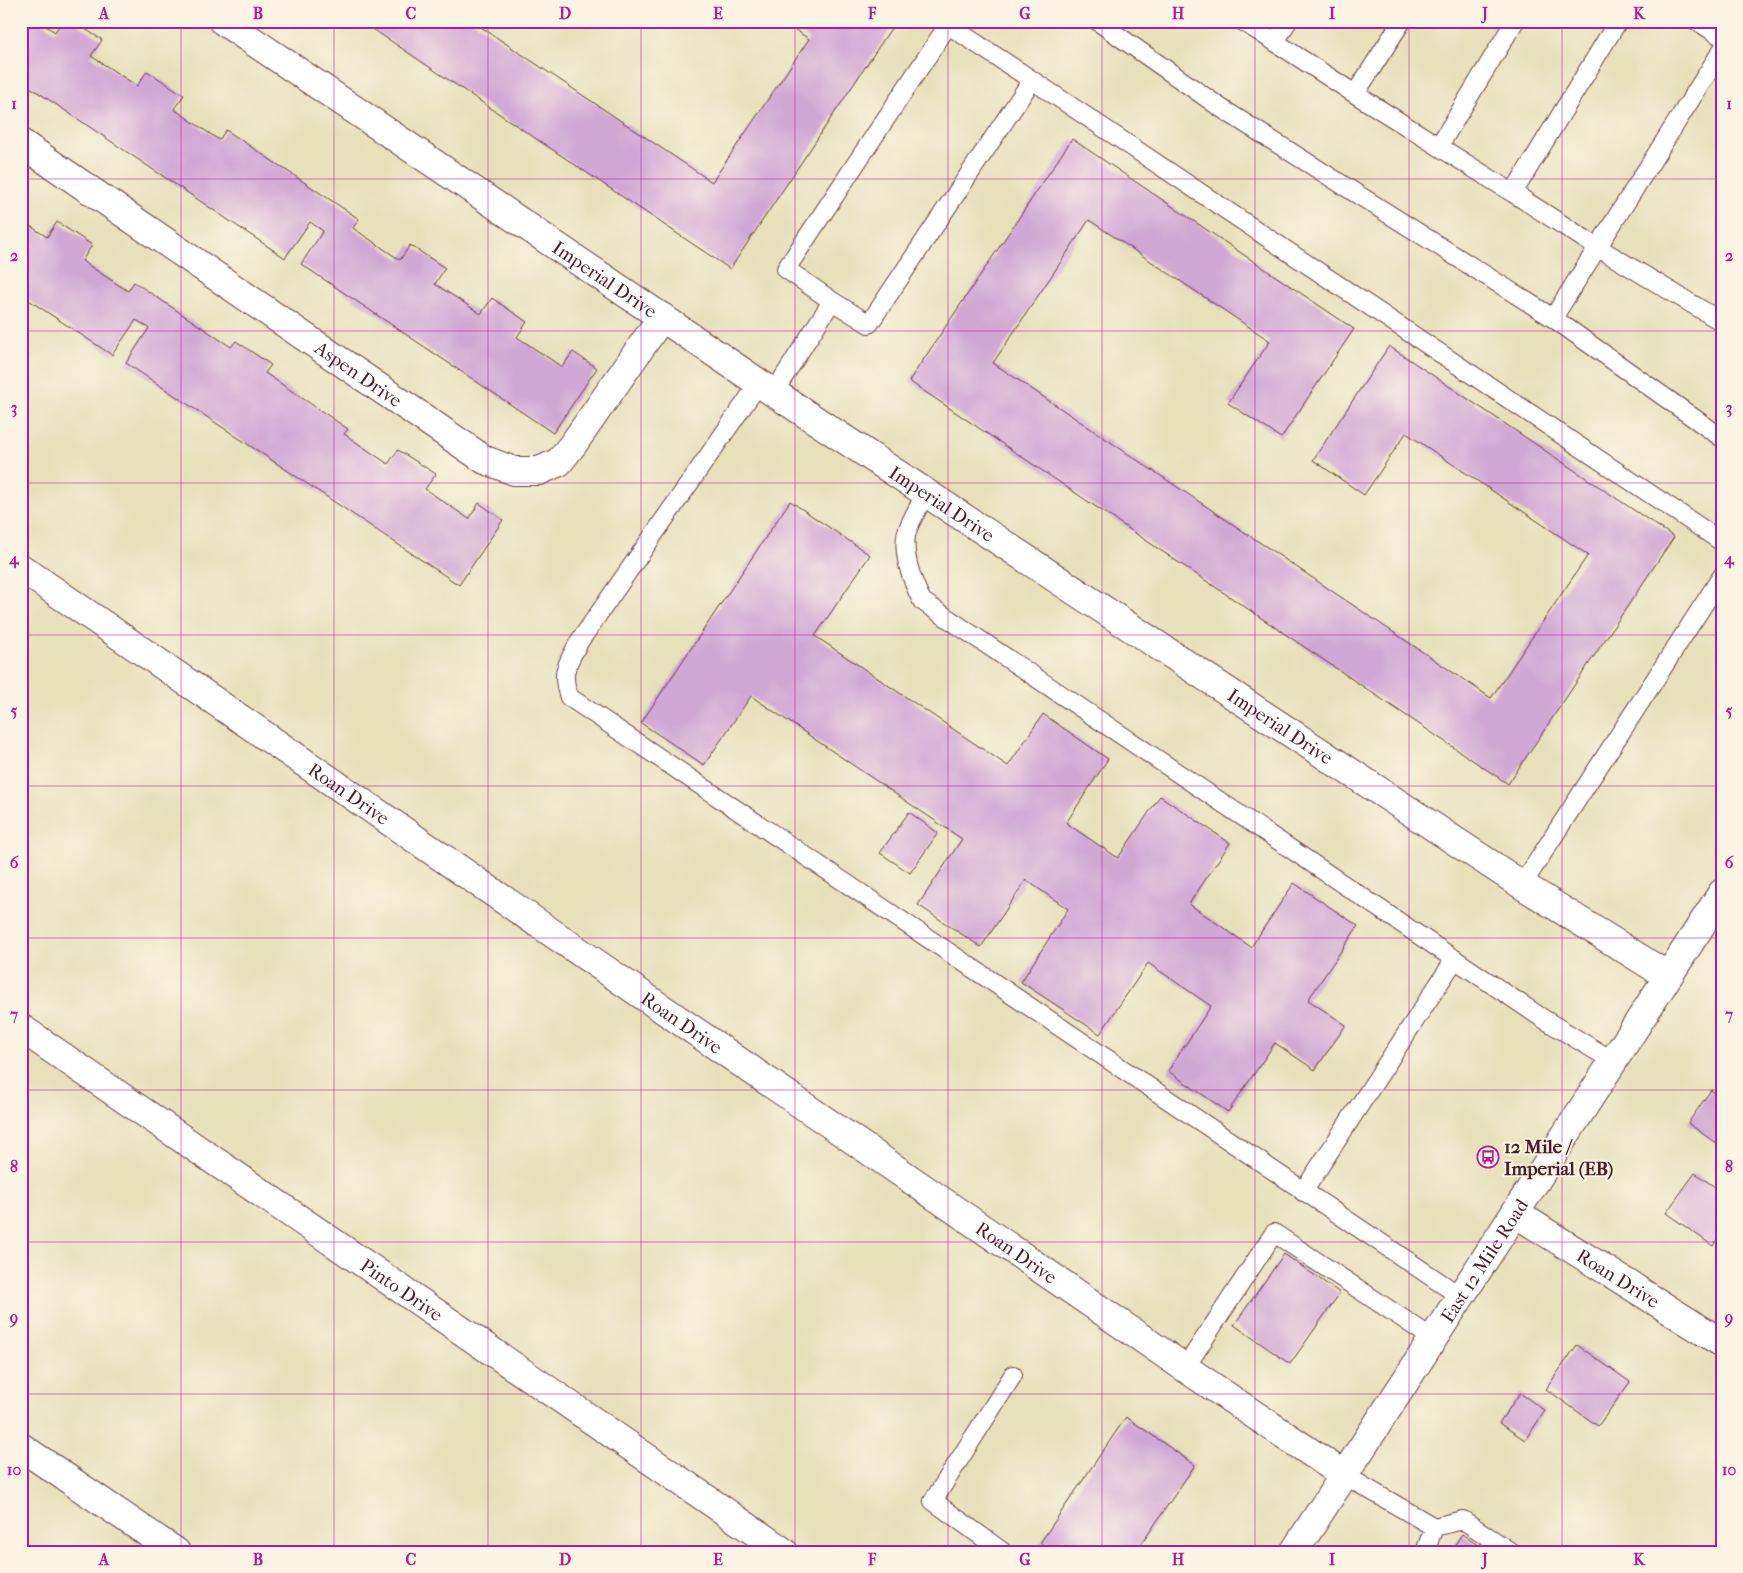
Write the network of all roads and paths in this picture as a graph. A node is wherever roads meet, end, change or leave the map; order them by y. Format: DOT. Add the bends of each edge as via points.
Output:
graph roads {
  1 [pos="223,21"];
  2 [pos="1097,21"];
  3 [pos="1242,21"];
  4 [pos="1288,21"];
  5 [pos="1402,21"];
  6 [pos="1515,21"];
  7 [pos="1618,21"];
  8 [pos="1697,21"];
  9 [pos="945,23"];
  10 [pos="1722,37"];
  11 [pos="1275,42"];
  12 [pos="1722,50"];
  13 [pos="1032,80"];
  14 [pos="1355,94"];
  15 [pos="21,143"];
  16 [pos="1439,146"];
  17 [pos="1513,192"];
  18 [pos="1597,247"];
  19 [pos="832,301"];
  20 [pos="662,317"];
  21 [pos="1553,318"];
  22 [pos="1722,322"];
  23 [pos="767,387"];
  24 [pos="1722,438"];
  25 [pos="926,493"];
  26 [pos="1722,542"];
  27 [pos="21,568"];
  28 [pos="1722,576"];
  29 [pos="1522,885"];
  30 [pos="1722,893"];
  31 [pos="1455,959"];
  32 [pos="1668,976"];
  33 [pos="21,1028"];
  34 [pos="1613,1062"];
  35 [pos="1303,1192"];
  36 [pos="1515,1213"];
  37 [pos="1460,1296"];
  38 [pos="1432,1338"];
  39 [pos="1722,1343"];
  40 [pos="1184,1368"];
  41 [pos="1013,1375"];
  42 [pos="21,1447"];
  43 [pos="1344,1475"];
  44 [pos="1434,1527"];
  45 [pos="176,1552"];
  46 [pos="784,1552"];
  47 [pos="1003,1552"];
  48 [pos="1294,1552"];
  49 [pos="1425,1552"];
  50 [pos="1511,1552"];
  1 -- 20 [label="street, Imperial Drive"];
  2 -- 21 [label="lane" via="1221,108"];
  3 -- 11 [label="lane"];
  4 -- 11 [label="lane"];
  5 -- 14 [label="lane"];
  6 -- 16 [label="lane"];
  7 -- 17 [label="lane"];
  8 -- 10 [label="lane"];
  9 -- 13 [label="lane"];
  9 -- 19 [label="lane" via="786,269"];
  11 -- 14 [label="lane"];
  12 -- 18 [label="lane"];
  13 -- 19 [label="lane" via="868,324"];
  13 -- 26 [label="lane"];
  14 -- 16 [label="lane"];
  15 -- 20 [label="street, Aspen Drive" via="485,460 514,471 539,471 559,462"];
  16 -- 17 [label="lane"];
  17 -- 18 [label="lane"];
  18 -- 21 [label="lane"];
  18 -- 22 [label="lane"];
  19 -- 23 [label="lane"];
  20 -- 23 [label="street, Imperial Drive"];
  21 -- 24 [label="lane"];
  23 -- 25 [label="street, Imperial Drive"];
  23 -- 35 [label="lane" via="579,642 565,669 564,682 569,696"];
  25 -- 29 [label="street, Imperial Drive"];
  25 -- 31 [label="lane" via="906,534 912,581 922,600"];
  27 -- 40 [label="street, Roan Drive"];
  28 -- 29 [label="lane"];
  29 -- 32 [label="street, Imperial Drive"];
  30 -- 32 [label="street, East 12 Mile Road"];
  31 -- 34 [label="lane"];
  31 -- 35 [label="lane"];
  32 -- 34 [label="street, East 12 Mile Road"];
  33 -- 46 [label="street, Pinto Drive"];
  34 -- 36 [label="street, East 12 Mile Road"];
  35 -- 37 [label="lane"];
  36 -- 37 [label="street, East 12 Mile Road"];
  36 -- 39 [label="street, Roan Drive"];
  37 -- 38 [label="street, East 12 Mile Road"];
  38 -- 40 [label="lane" via="1274,1233"];
  38 -- 43 [label="street, East 12 Mile Road"];
  40 -- 43 [label="street, Roan Drive"];
  41 -- 47 [label="lane" via="933,1501"];
  42 -- 45 [label="street"];
  43 -- 44 [label="lane"];
  43 -- 48 [label="street, East 12 Mile Road"];
  44 -- 49 [label="lane"];
  44 -- 50 [label="lane" via="1463,1520"];
}
